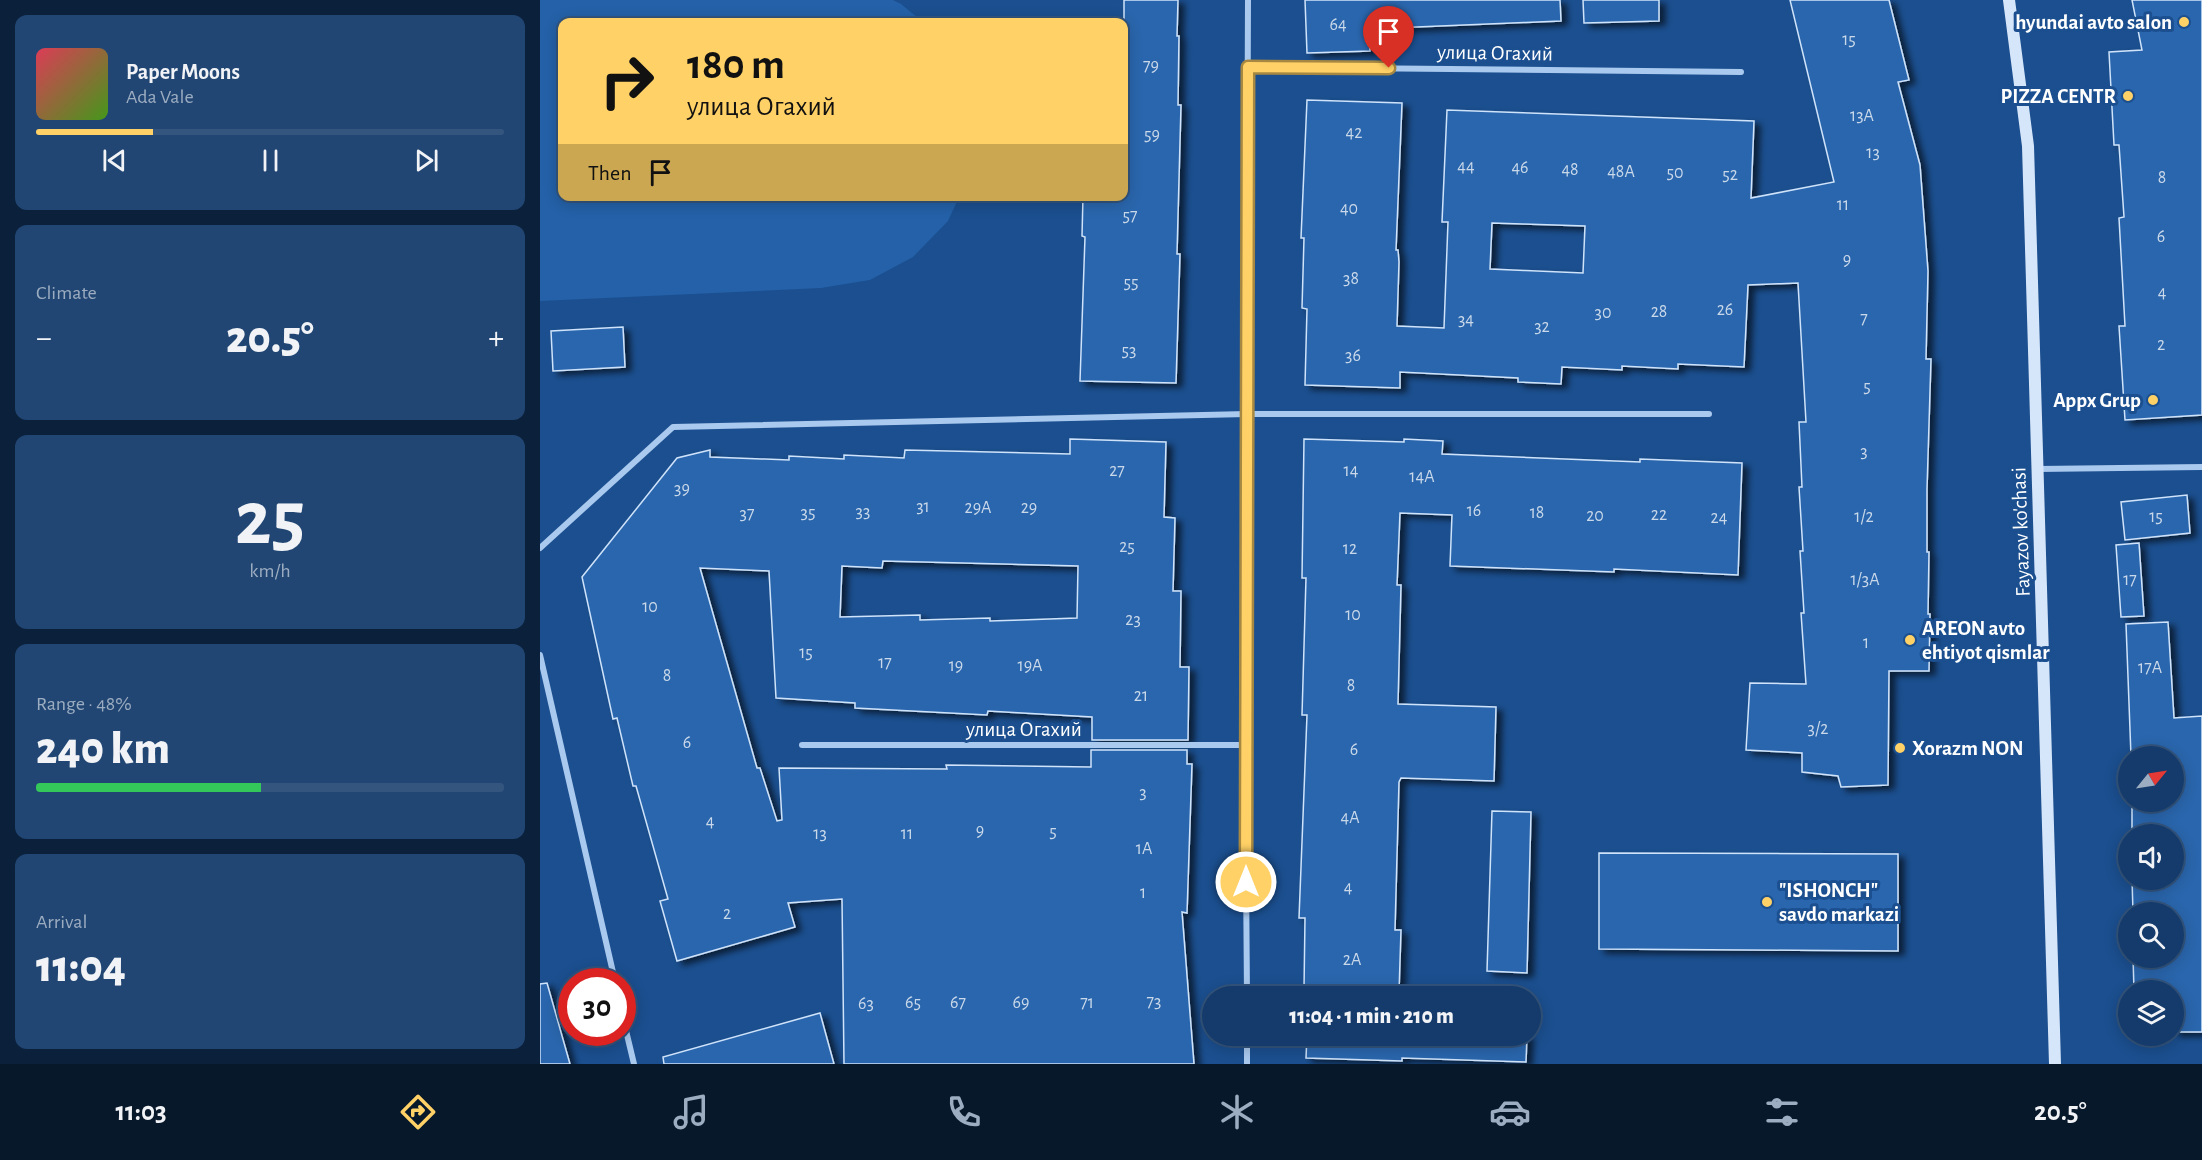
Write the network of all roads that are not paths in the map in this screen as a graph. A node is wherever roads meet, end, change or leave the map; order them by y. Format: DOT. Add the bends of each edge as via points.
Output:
graph roads {
  1 [pos="1248,0"];
  2 [pos="2008,0"];
  3 [pos="1248,67"];
  4 [pos="1741,72"];
  5 [pos="1247,414"];
  6 [pos="1709,414"];
  7 [pos="2202,467"];
  8 [pos="2038,469"];
  9 [pos="540,548"];
  10 [pos="540,655"];
  11 [pos="802,745"];
  12 [pos="1245,745"];
  13 [pos="612,968"];
  14 [pos="1247,986"];
  15 [pos="630,1046"];
  16 [pos="1247,1046"];
  17 [pos="634,1064"];
  18 [pos="1247,1064"];
  19 [pos="2055,1064"];
  1 -- 3 [label="street"];
  2 -- 8 [label="main road, Fayazov ko'chasi" via="2028,146"];
  3 -- 4 [label="street, улица Огахий"];
  3 -- 5 [label="street"];
  5 -- 6 [label="street"];
  5 -- 9 [label="street" via="673,428"];
  5 -- 12 [label="street"];
  7 -- 8 [label="street"];
  8 -- 19 [label="main road, Fayazov ko'chasi"];
  10 -- 13 [label="street"];
  11 -- 12 [label="street, улица Огахий"];
  12 -- 14 [label="street"];
  15 -- 17 [label="street"];
  16 -- 18 [label="street"];
}
